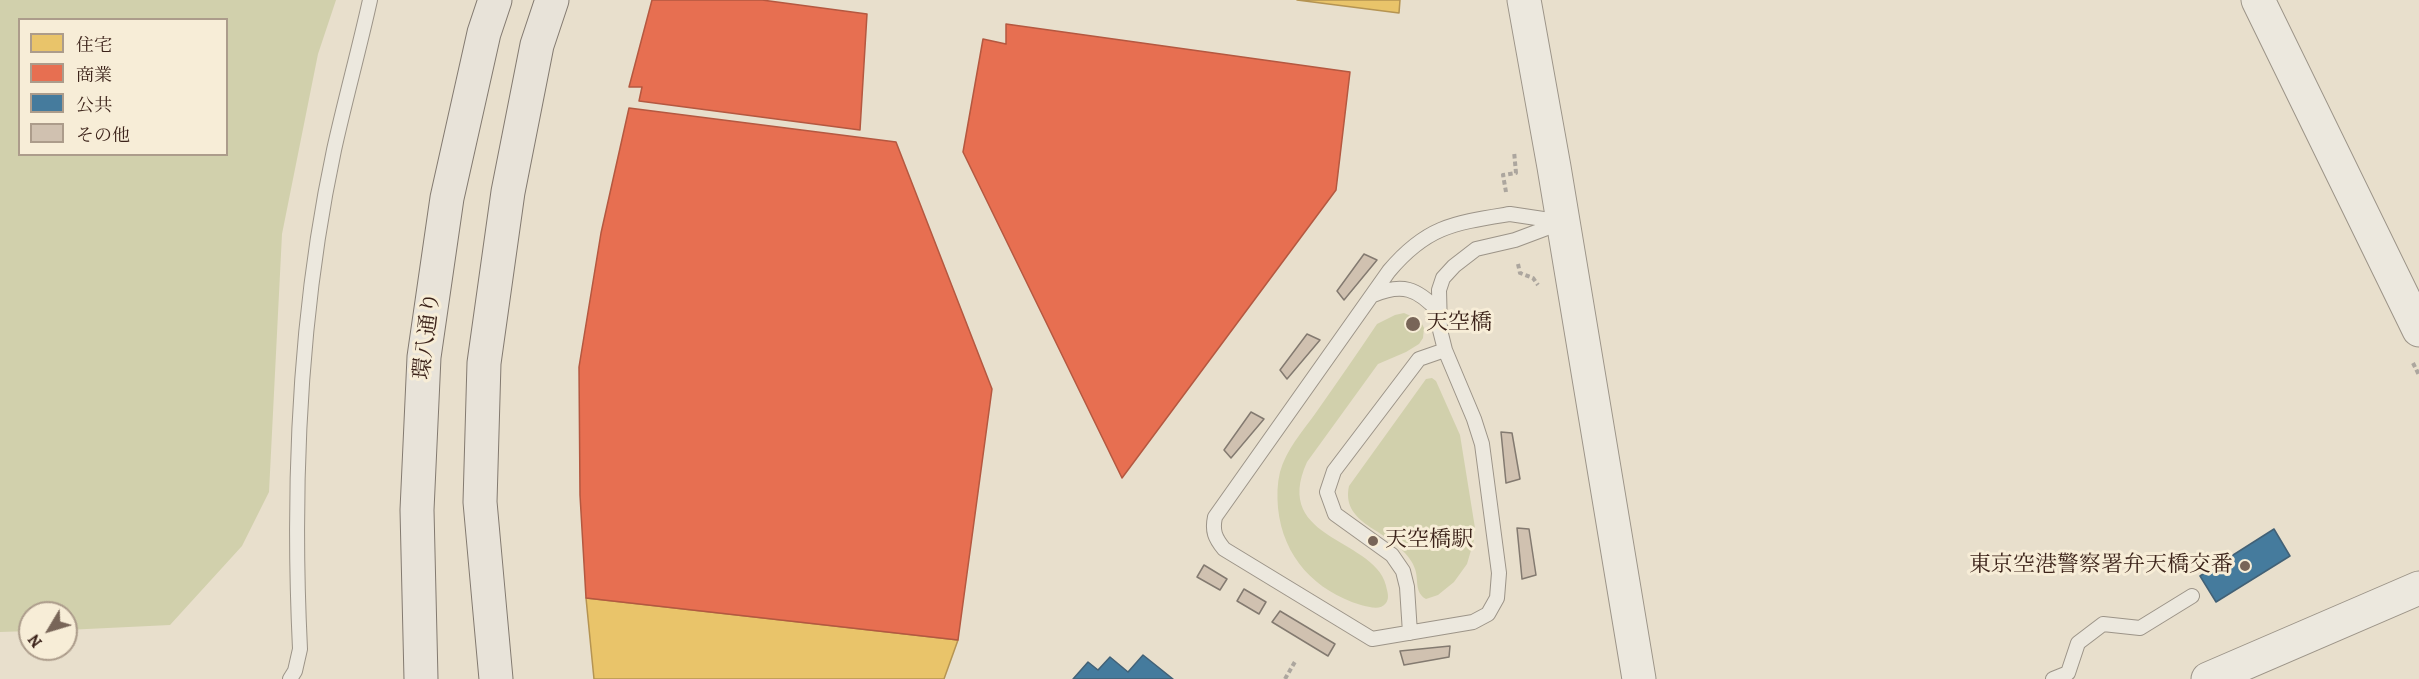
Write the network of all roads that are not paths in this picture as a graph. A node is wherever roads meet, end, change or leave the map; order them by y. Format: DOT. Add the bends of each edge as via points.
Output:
graph roads {
  1 [pos="370,0"];
  2 [pos="495,0"];
  3 [pos="552,0"];
  4 [pos="1524,0"];
  5 [pos="2258,0"];
  6 [pos="1563,222"];
  7 [pos="1373,295"];
  8 [pos="1438,311"];
  9 [pos="2419,330"];
  10 [pos="1445,350"];
  11 [pos="2419,588"];
  12 [pos="2192,596"];
  13 [pos="1410,633"];
  14 [pos="290,679"];
  15 [pos="421,679"];
  16 [pos="496,679"];
  17 [pos="1639,679"];
  18 [pos="2053,679"];
  19 [pos="2208,679"];
  1 -- 14 [label="lane" via="334,151 303,356 298,477 300,649"];
  2 -- 15 [label="main road, 環八通り" via="447,198 424,357 417,510"];
  3 -- 16 [label="main road" via="537,45 508,192 484,363 480,502"];
  4 -- 6 [label="street"];
  5 -- 9 [label="street"];
  6 -- 7 [label="lane" via="1510,214 1467,220 1434,232 1406,252"];
  6 -- 8 [label="lane" via="1476,249 1443,278"];
  6 -- 17 [label="street"];
  7 -- 8 [label="lane" via="1407,289"];
  7 -- 13 [label="lane" via="1215,517 1213,527 1224,549 1372,639"];
  8 -- 10 [label="lane"];
  10 -- 13 [label="lane" via="1482,444 1499,573 1497,598 1488,614 1473,622"];
  10 -- 13 [label="lane" via="1419,359 1334,471 1327,492 1335,514 1392,555 1403,571"];
  11 -- 19 [label="street"];
  12 -- 18 [label="lane" via="2140,628 2103,624 2078,643 2068,673"];
}
